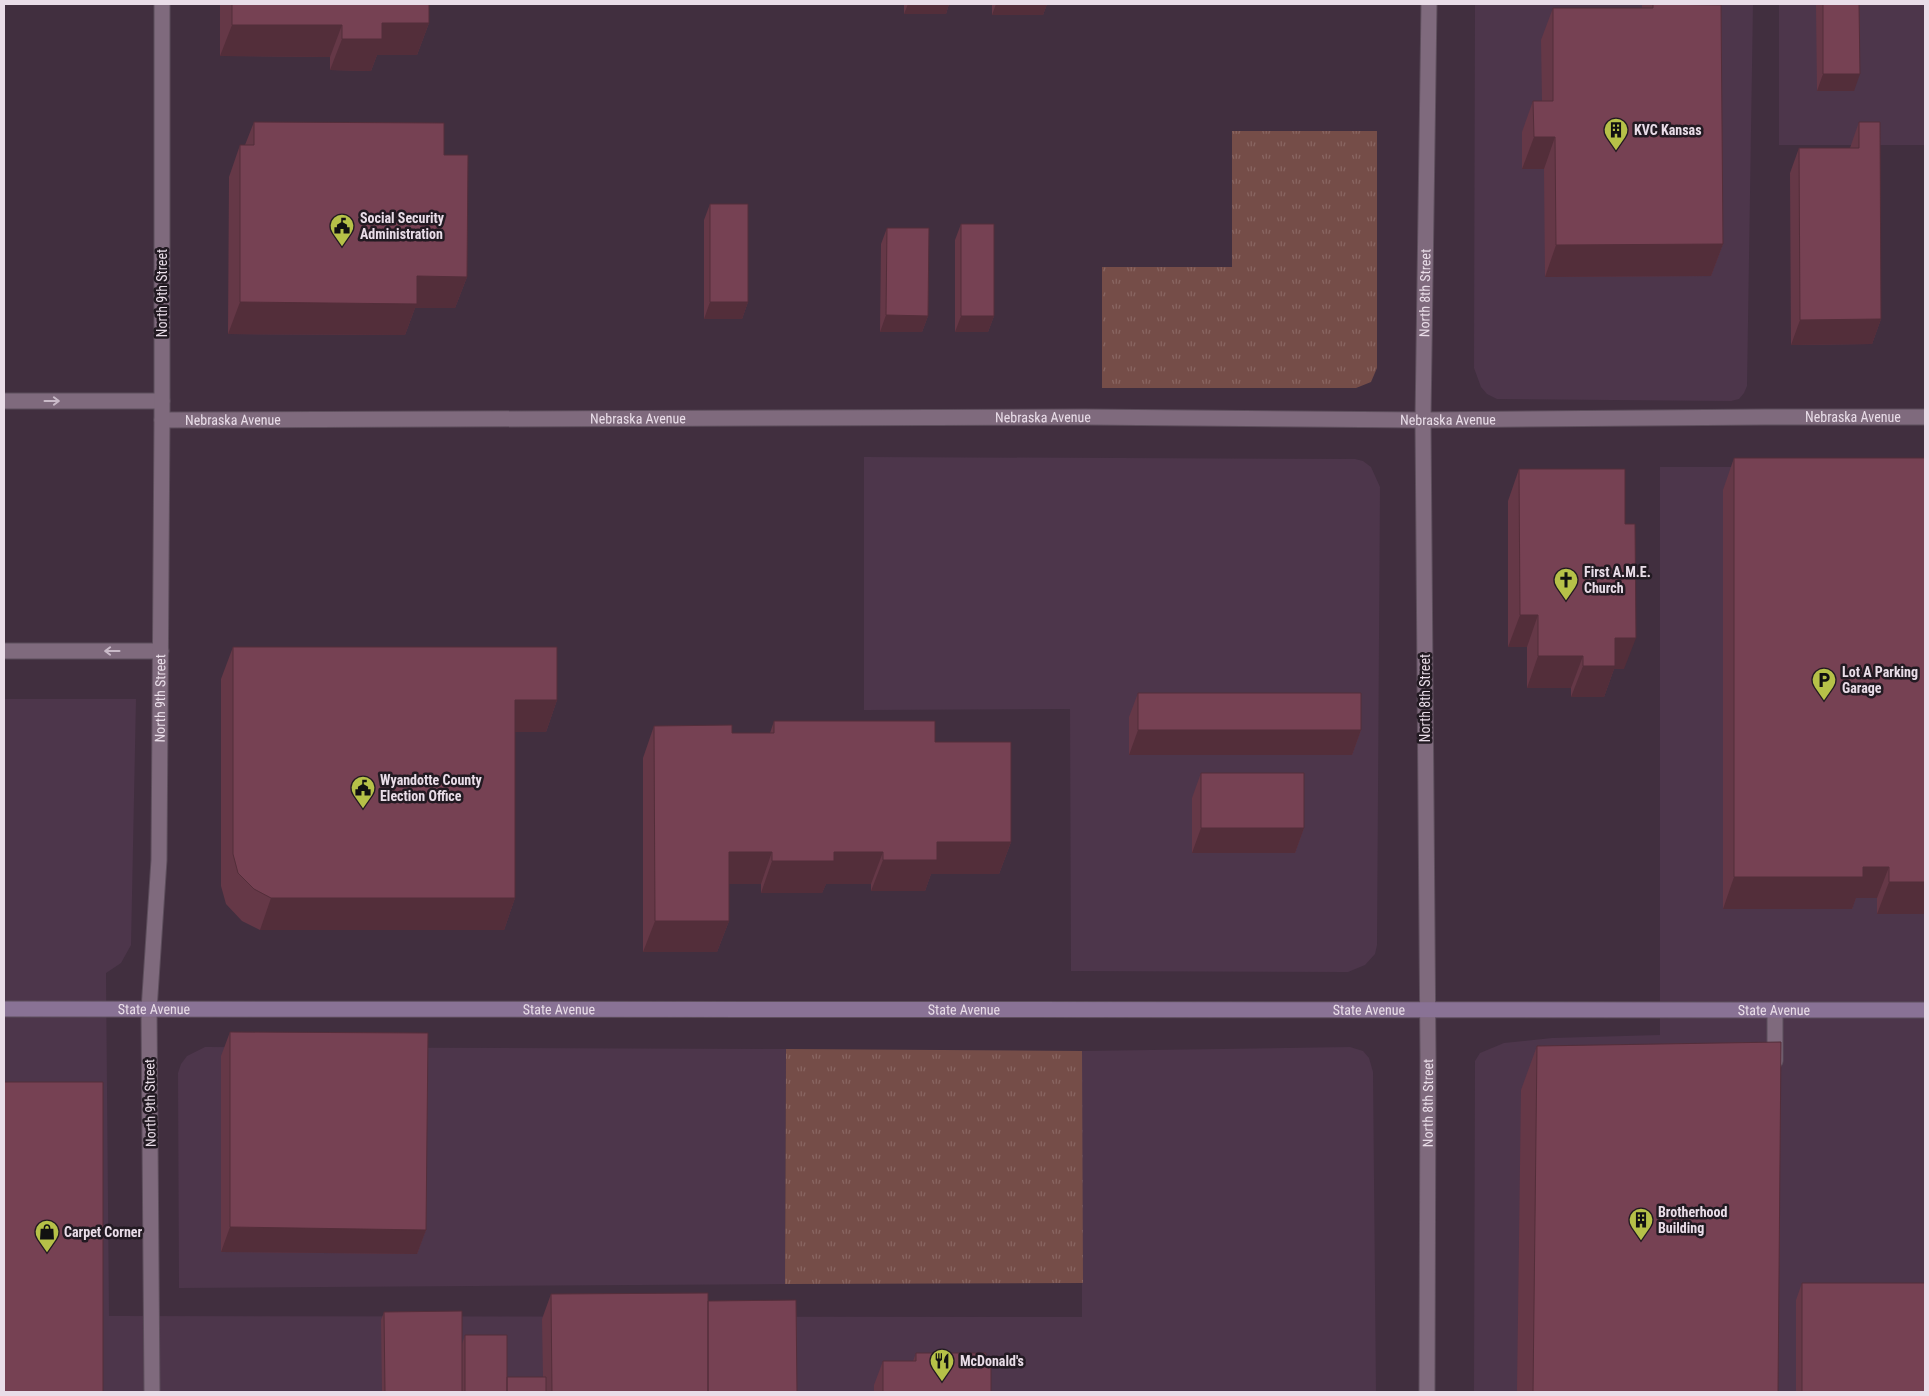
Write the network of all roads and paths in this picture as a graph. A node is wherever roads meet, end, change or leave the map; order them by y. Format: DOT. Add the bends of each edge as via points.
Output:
graph roads {
  1 [pos="162,4"];
  2 [pos="1429,4"];
  3 [pos="4,401"];
  4 [pos="162,401"];
  5 [pos="1925,418"];
  6 [pos="162,420"];
  7 [pos="1423,420"];
  8 [pos="4,650"];
  9 [pos="161,651"];
  10 [pos="4,1009"];
  11 [pos="149,1010"];
  12 [pos="1775,1010"];
  13 [pos="1925,1010"];
  14 [pos="1427,1011"];
  15 [pos="1774,1074"];
  16 [pos="152,1392"];
  17 [pos="1427,1392"];
  1 -- 4 [label="street, North 9th Street"];
  2 -- 7 [label="street, North 8th Street"];
  3 -- 4 [label="street, one-way"];
  4 -- 6 [label="street, North 9th Street"];
  5 -- 7 [label="street, Nebraska Avenue"];
  6 -- 7 [label="street, Nebraska Avenue" via="1225,417"];
  6 -- 9 [label="street, North 9th Street"];
  7 -- 14 [label="street, North 8th Street"];
  9 -- 8 [label="street, one-way"];
  9 -- 11 [label="street, North 9th Street" via="159,860"];
  10 -- 11 [label="main road, State Avenue"];
  11 -- 14 [label="main road, State Avenue"];
  11 -- 16 [label="street, North 9th Street"];
  12 -- 13 [label="main road, State Avenue"];
  12 -- 14 [label="main road, State Avenue"];
  12 -- 15 [label="street"];
  14 -- 17 [label="street, North 8th Street"];
}
